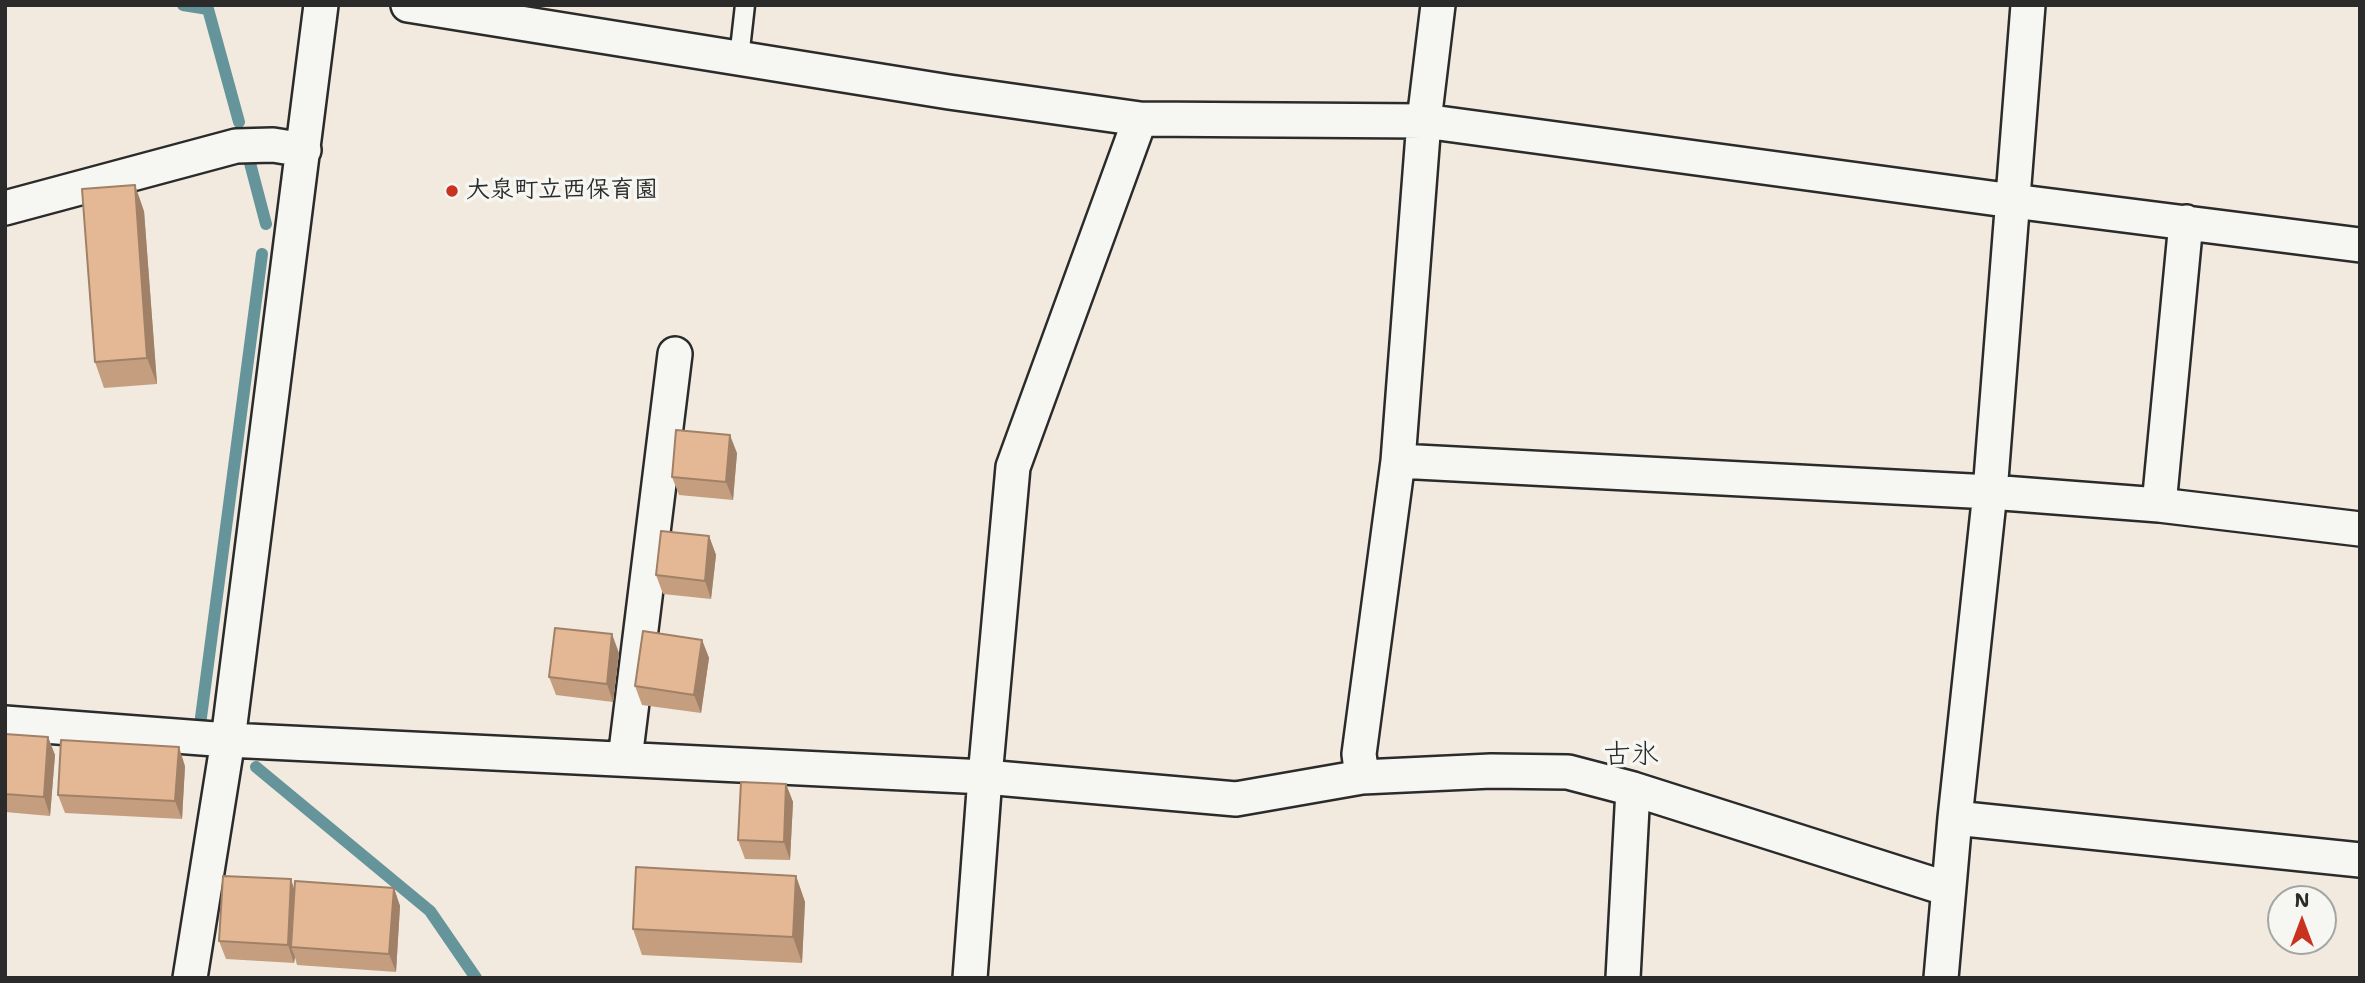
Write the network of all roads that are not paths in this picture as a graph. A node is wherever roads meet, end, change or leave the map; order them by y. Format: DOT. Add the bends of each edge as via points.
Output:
graph roads {
  1 [pos="321,5"];
  2 [pos="408,5"];
  3 [pos="745,5"];
  4 [pos="1438,5"];
  5 [pos="2028,5"];
  6 [pos="739,58"];
  7 [pos="1140,119"];
  8 [pos="1424,121"];
  9 [pos="304,150"];
  10 [pos="2013,201"];
  11 [pos="5,208"];
  12 [pos="2186,222"];
  13 [pos="2360,246"];
  14 [pos="676,355"];
  15 [pos="1398,461"];
  16 [pos="1990,492"];
  17 [pos="2159,505"];
  18 [pos="2360,529"];
  19 [pos="5,723"];
  20 [pos="228,740"];
  21 [pos="625,759"];
  22 [pos="985,777"];
  23 [pos="1362,777"];
  24 [pos="1633,789"];
  25 [pos="1955,818"];
  26 [pos="2360,860"];
  27 [pos="1948,889"];
  28 [pos="190,978"];
  29 [pos="970,978"];
  30 [pos="1623,978"];
  31 [pos="1941,978"];
  1 -- 9 [label="street"];
  2 -- 6 [label="street"];
  3 -- 6 [label="lane"];
  4 -- 8 [label="street"];
  5 -- 10 [label="street"];
  6 -- 7 [label="street"];
  7 -- 8 [label="street"];
  7 -- 22 [label="street" via="1013,467"];
  8 -- 10 [label="street"];
  8 -- 15 [label="street"];
  9 -- 11 [label="street" via="236,146"];
  9 -- 20 [label="street"];
  10 -- 12 [label="street"];
  10 -- 16 [label="street"];
  12 -- 13 [label="street"];
  12 -- 17 [label="street"];
  14 -- 21 [label="street"];
  15 -- 16 [label="street"];
  15 -- 23 [label="street" via="1359,754"];
  16 -- 17 [label="street"];
  16 -- 25 [label="street"];
  17 -- 18 [label="street"];
  19 -- 20 [label="street"];
  20 -- 21 [label="street"];
  20 -- 28 [label="street"];
  21 -- 22 [label="street"];
  22 -- 23 [label="street" via="1236,799"];
  22 -- 29 [label="street"];
  23 -- 24 [label="street" via="1568,772"];
  24 -- 27 [label="street"];
  24 -- 30 [label="street"];
  25 -- 26 [label="street"];
  25 -- 27 [label="street"];
  27 -- 31 [label="street"];
}
